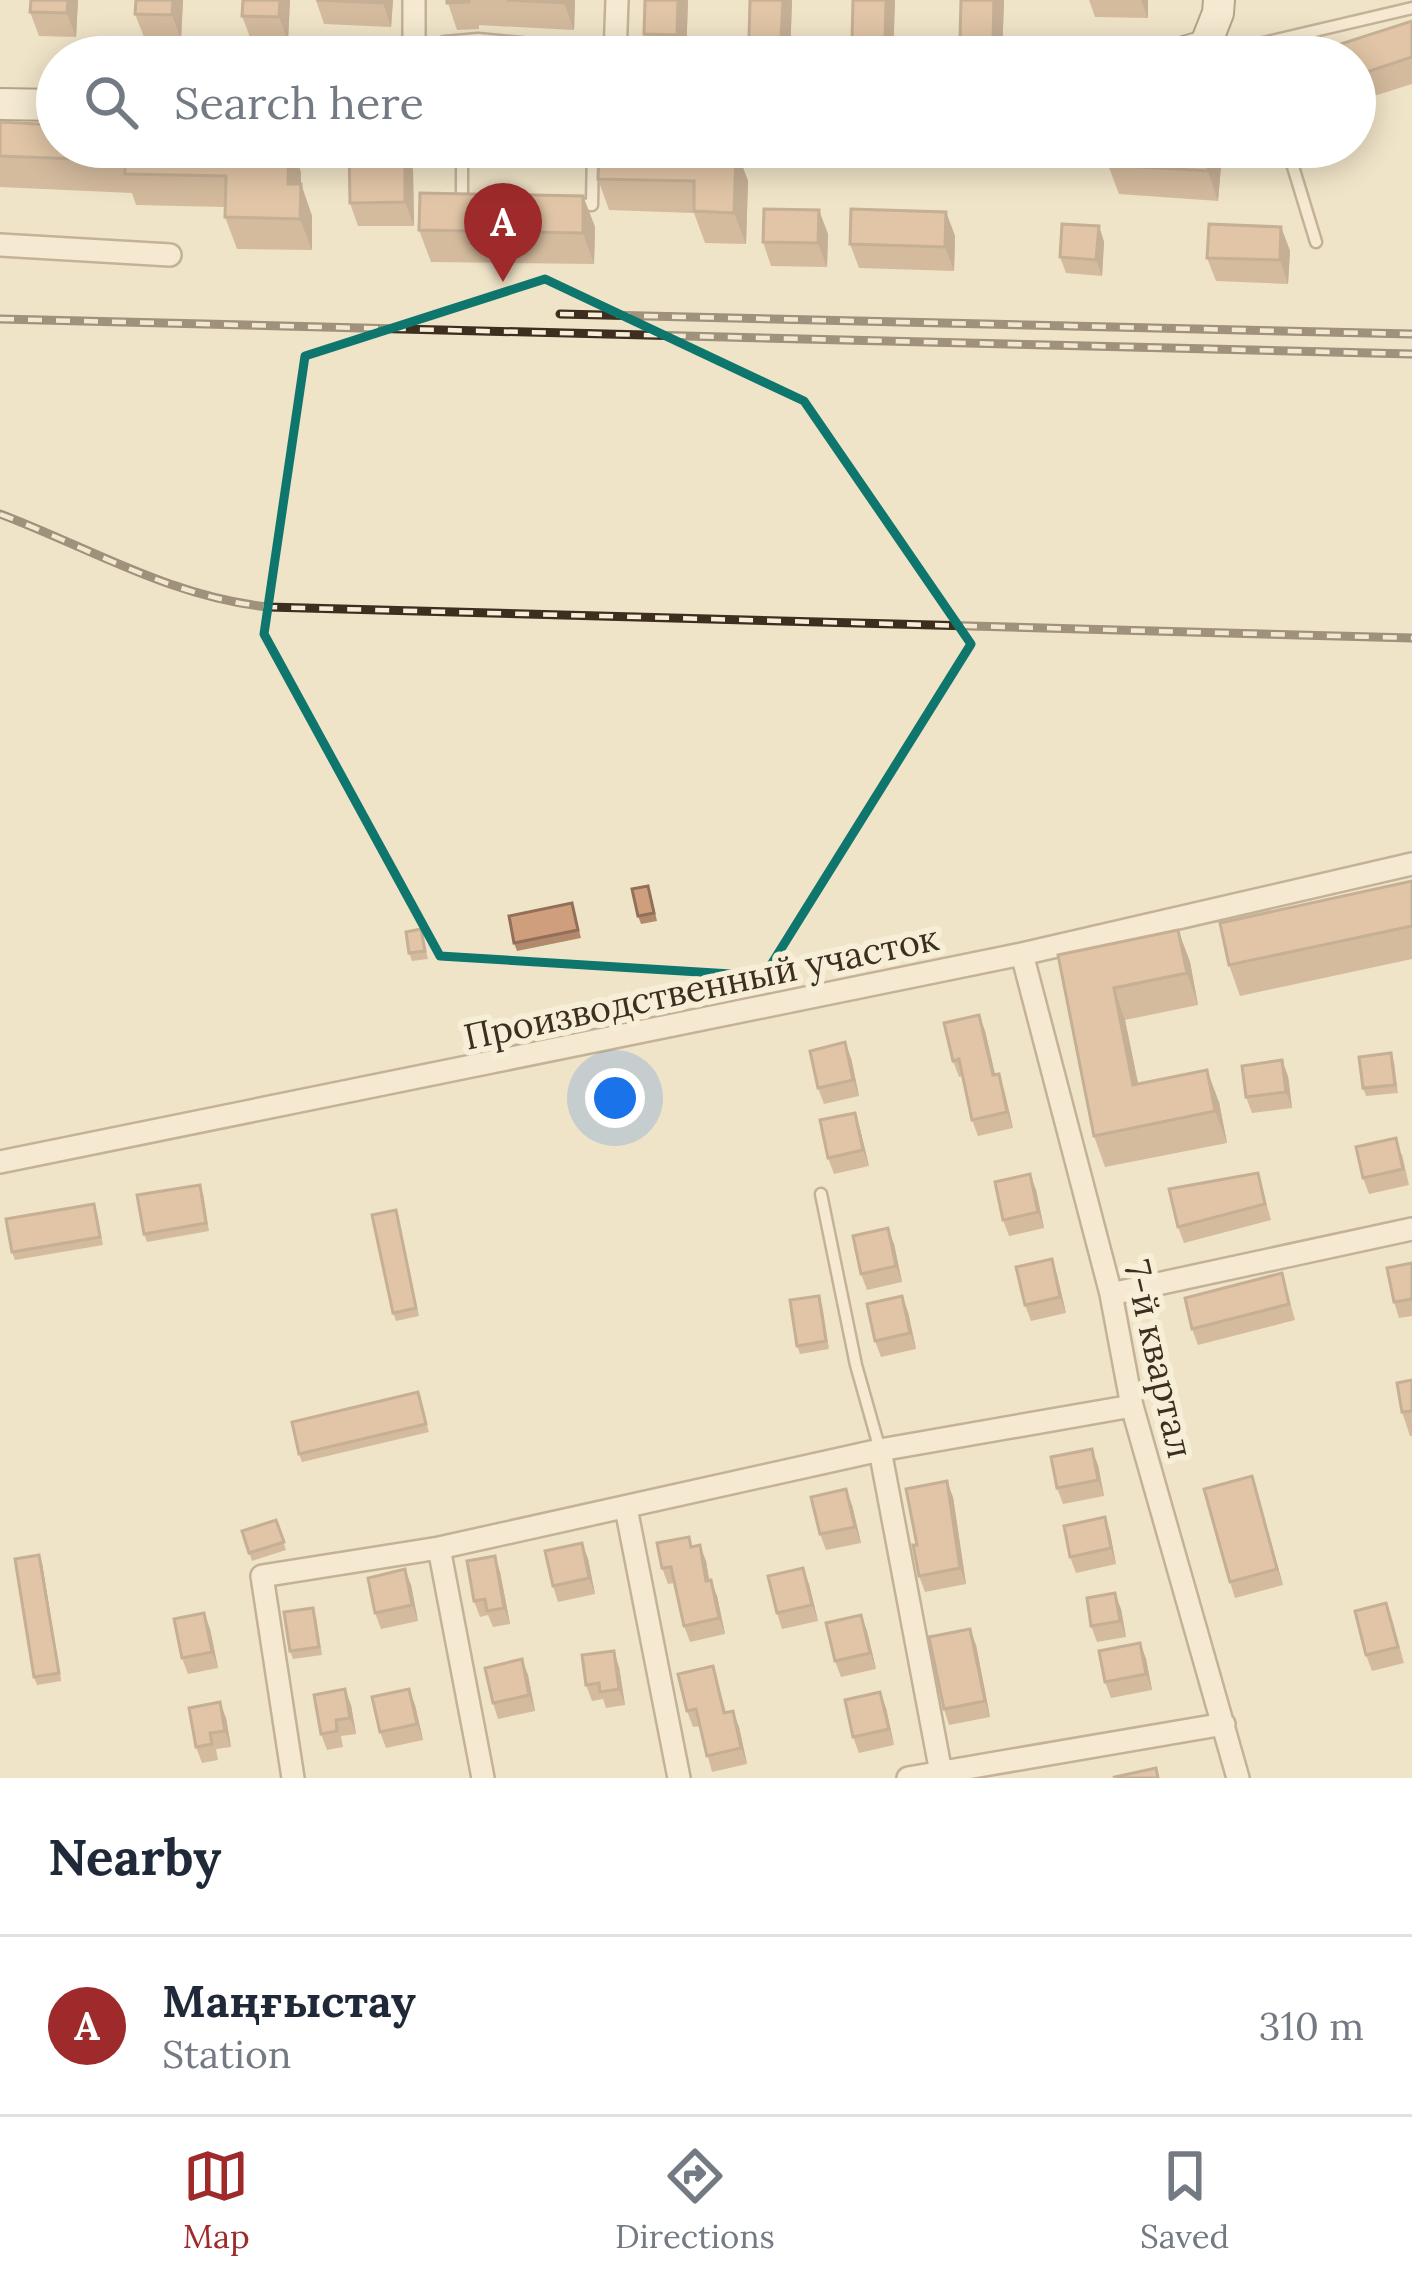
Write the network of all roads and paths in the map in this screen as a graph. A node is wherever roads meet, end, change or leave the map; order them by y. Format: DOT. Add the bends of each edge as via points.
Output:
graph roads {
  1 [pos="414,0"];
  2 [pos="617,0"];
  3 [pos="1219,0"];
  4 [pos="1412,8"];
  5 [pos="414,36"];
  6 [pos="616,36"];
  7 [pos="1208,36"];
  8 [pos="1308,36"];
  9 [pos="0,104"];
  10 [pos="36,105"];
  11 [pos="462,168"];
  12 [pos="593,168"];
  13 [pos="1293,168"];
  14 [pos="484,201"];
  15 [pos="570,204"];
  16 [pos="1316,242"];
  17 [pos="0,245"];
  18 [pos="170,256"];
  19 [pos="1412,864"];
  20 [pos="1022,954"];
  21 [pos="0,1162"];
  22 [pos="821,1194"];
  23 [pos="1412,1229"];
  24 [pos="1111,1294"];
  25 [pos="1132,1406"];
  26 [pos="880,1450"];
  27 [pos="626,1508"];
  28 [pos="440,1548"];
  29 [pos="1224,1724"];
  30 [pos="941,1775"];
  31 [pos="293,1778"];
  32 [pos="483,1778"];
  33 [pos="679,1778"];
  34 [pos="908,1778"];
  35 [pos="1238,1778"];
  1 -- 5 [label="street"];
  2 -- 6 [label="street"];
  3 -- 7 [label="street"];
  4 -- 8 [label="lane"];
  9 -- 10 [label="street"];
  11 -- 14 [label="lane" via="462,200"];
  12 -- 15 [label="lane" via="592,205"];
  13 -- 16 [label="lane"];
  17 -- 18 [label="street"];
  19 -- 20 [label="street, Производственный участок"];
  20 -- 21 [label="street, Производственный участок"];
  20 -- 24 [label="street, 7-й квартал"];
  22 -- 26 [label="lane"];
  23 -- 24 [label="street"];
  24 -- 25 [label="street, 7-й квартал"];
  25 -- 26 [label="street"];
  25 -- 29 [label="street, 7-й квартал"];
  26 -- 27 [label="street"];
  26 -- 30 [label="street"];
  27 -- 28 [label="street"];
  27 -- 33 [label="street"];
  28 -- 31 [label="street" via="262,1576"];
  28 -- 32 [label="street"];
  29 -- 30 [label="street"];
  29 -- 35 [label="street, 7-й квартал"];
  30 -- 34 [label="street"];
}
